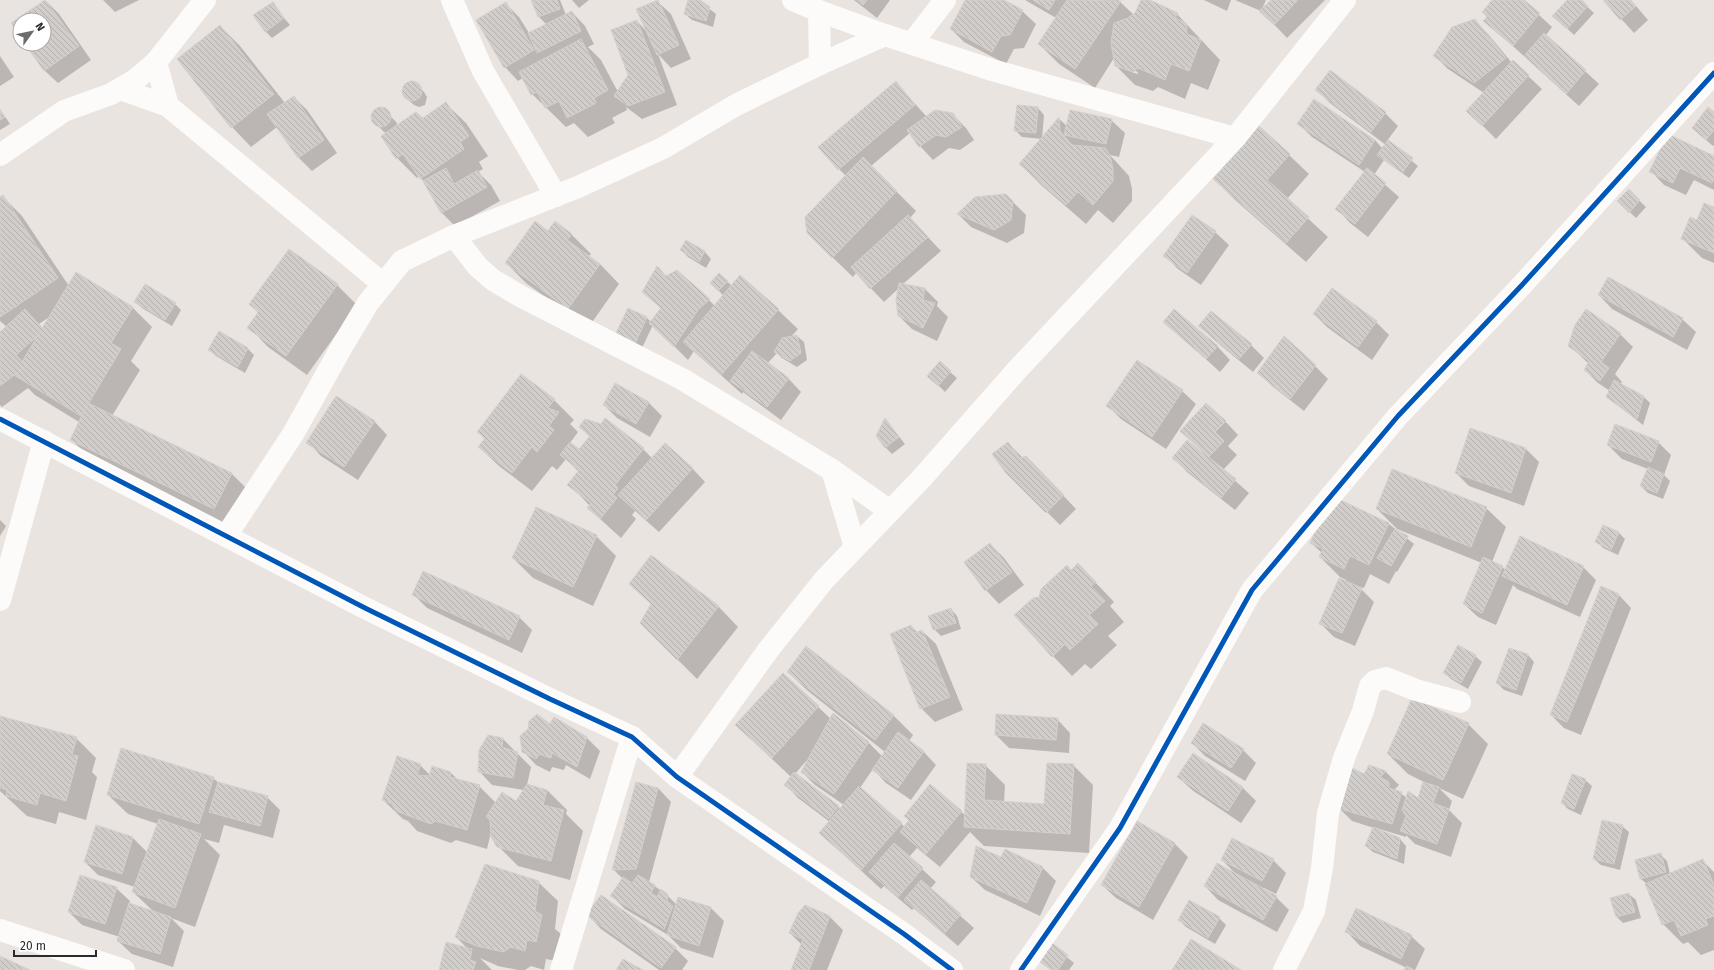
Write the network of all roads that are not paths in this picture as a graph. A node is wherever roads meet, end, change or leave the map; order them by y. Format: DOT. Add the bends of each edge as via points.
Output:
graph roads {
  1 [pos="206,0"];
  2 [pos="452,0"];
  3 [pos="793,0"];
  4 [pos="945,0"];
  5 [pos="1345,0"];
  6 [pos="820,11"];
  7 [pos="885,35"];
  8 [pos="912,43"];
  9 [pos="156,62"];
  10 [pos="820,64"];
  11 [pos="1714,73"];
  12 [pos="120,89"];
  13 [pos="168,106"];
  14 [pos="1235,138"];
  15 [pos="0,155"];
  16 [pos="556,196"];
  17 [pos="478,227"];
  18 [pos="454,236"];
  19 [pos="472,260"];
  20 [pos="383,284"];
  21 [pos="0,419"];
  22 [pos="44,441"];
  23 [pos="832,470"];
  24 [pos="890,511"];
  25 [pos="226,536"];
  26 [pos="855,547"];
  27 [pos="0,600"];
  28 [pos="1460,702"];
  29 [pos="632,737"];
  30 [pos="677,777"];
  31 [pos="0,930"];
  32 [pos="124,970"];
  33 [pos="561,970"];
  34 [pos="952,970"];
  35 [pos="1021,970"];
  36 [pos="1284,970"];
  1 -- 9 [label="street"];
  2 -- 16 [label="street" via="483,71"];
  3 -- 6 [label="street"];
  4 -- 8 [label="street"];
  5 -- 14 [label="street"];
  6 -- 7 [label="street"];
  6 -- 10 [label="street"];
  7 -- 8 [label="street"];
  7 -- 10 [label="street"];
  8 -- 14 [label="street" via="992,70"];
  9 -- 12 [label="street"];
  9 -- 13 [label="street"];
  10 -- 16 [label="street" via="736,105 663,148"];
  11 -- 35 [label="street" via="1522,285 1398,416 1252,590 1120,828"];
  12 -- 13 [label="street"];
  12 -- 15 [label="street" via="64,110"];
  13 -- 20 [label="street"];
  14 -- 24 [label="street" via="1017,370"];
  16 -- 17 [label="street"];
  17 -- 18 [label="street"];
  17 -- 19 [label="street"];
  18 -- 19 [label="street"];
  18 -- 20 [label="street" via="402,261"];
  19 -- 23 [label="street" via="493,280 682,379"];
  20 -- 25 [label="street" via="368,303 293,434"];
  21 -- 22 [label="street"];
  22 -- 25 [label="street"];
  22 -- 27 [label="street"];
  23 -- 24 [label="street"];
  23 -- 26 [label="street"];
  24 -- 26 [label="street"];
  25 -- 29 [label="street" via="365,608"];
  26 -- 30 [label="street" via="824,580 769,650"];
  28 -- 36 [label="street" via="1416,690 1386,678 1375,681 1370,686 1344,758 1328,813 1314,911"];
  29 -- 30 [label="street"];
  29 -- 33 [label="street"];
  30 -- 34 [label="street"];
  31 -- 32 [label="street"];
}
